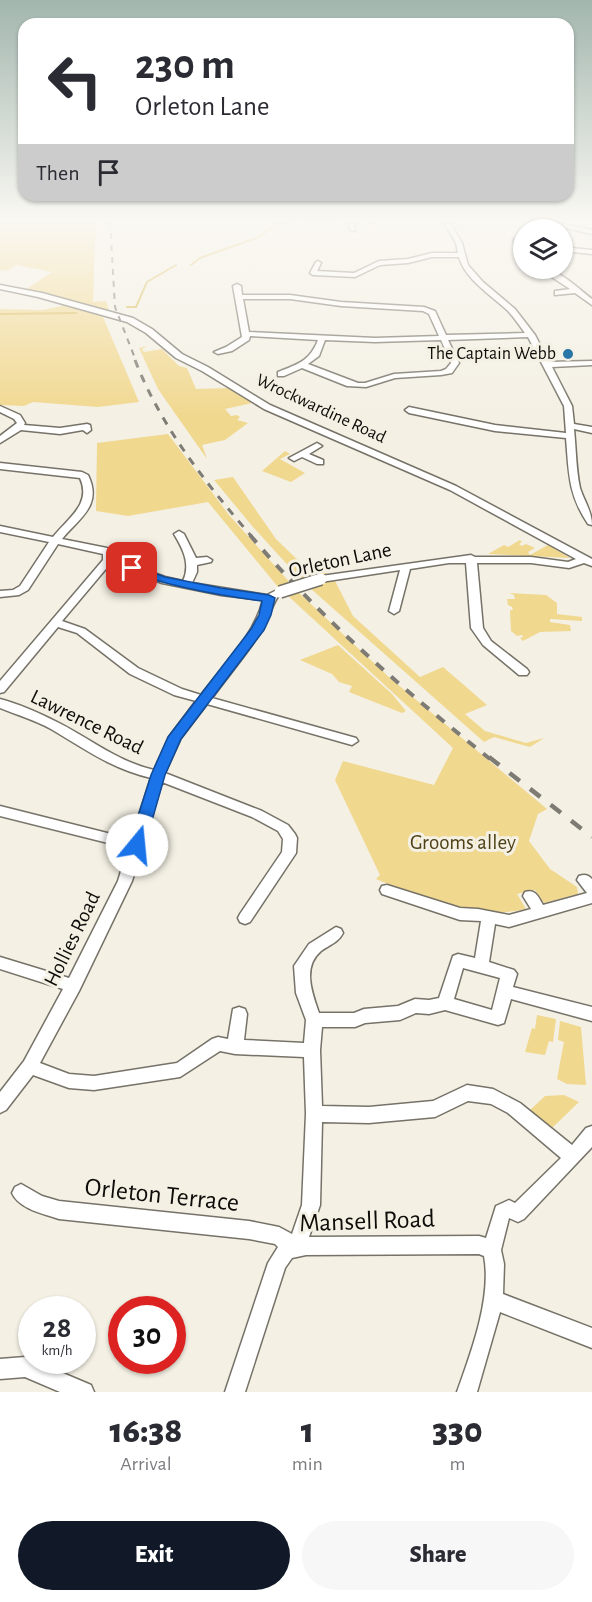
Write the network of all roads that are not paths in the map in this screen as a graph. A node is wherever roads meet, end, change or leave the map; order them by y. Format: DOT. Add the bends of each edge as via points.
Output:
graph roads {
  1 [pos="237,286"];
  2 [pos="484,286"];
  3 [pos="569,286"];
  4 [pos="0,287"];
  5 [pos="574,291"];
  6 [pos="558,293"];
  7 [pos="239,297"];
  8 [pos="592,303"];
  9 [pos="247,334"];
  10 [pos="531,335"];
  11 [pos="443,337"];
  12 [pos="322,338"];
  13 [pos="218,352"];
  14 [pos="592,363"];
  15 [pos="302,365"];
  16 [pos="547,365"];
  17 [pos="281,374"];
  18 [pos="19,407"];
  19 [pos="4,410"];
  20 [pos="409,410"];
  21 [pos="19,428"];
  22 [pos="495,428"];
  23 [pos="87,430"];
  24 [pos="592,430"];
  25 [pos="571,431"];
  26 [pos="336,436"];
  27 [pos="490,439"];
  28 [pos="0,440"];
  29 [pos="320,462"];
  30 [pos="0,466"];
  31 [pos="592,522"];
  32 [pos="0,529"];
  33 [pos="179,534"];
  34 [pos="57,540"];
  35 [pos="471,558"];
  36 [pos="108,560"];
  37 [pos="207,560"];
  38 [pos="589,561"];
  39 [pos="193,562"];
  40 [pos="406,566"];
  41 [pos="186,585"];
  42 [pos="0,594"];
  43 [pos="275,595"];
  44 [pos="394,611"];
  45 [pos="56,623"];
  46 [pos="523,672"];
  47 [pos="0,689"];
  48 [pos="204,700"];
  49 [pos="0,703"];
  50 [pos="352,741"];
  51 [pos="158,775"];
  52 [pos="0,811"];
  53 [pos="137,845"];
  54 [pos="387,890"];
  55 [pos="530,896"];
  56 [pos="592,897"];
  57 [pos="540,912"];
  58 [pos="489,917"];
  59 [pos="245,918"];
  60 [pos="336,933"];
  61 [pos="0,963"];
  62 [pos="481,966"];
  63 [pos="74,986"];
  64 [pos="504,991"];
  65 [pos="445,1003"];
  66 [pos="239,1014"];
  67 [pos="592,1014"];
  68 [pos="314,1020"];
  69 [pos="235,1047"];
  70 [pos="312,1050"];
  71 [pos="30,1066"];
  72 [pos="0,1105"];
  73 [pos="314,1114"];
  74 [pos="592,1134"];
  75 [pos="573,1157"];
  76 [pos="21,1193"];
  77 [pos="291,1250"];
  78 [pos="492,1250"];
  79 [pos="493,1300"];
  80 [pos="592,1338"];
  81 [pos="0,1369"];
  82 [pos="84,1392"];
  83 [pos="235,1392"];
  84 [pos="467,1392"];
  1 -- 7 [label="street"];
  2 -- 10 [label="street"];
  3 -- 5 [label="street"];
  4 -- 26 [label="street, Wrockwardine Road" via="130,320 179,356 267,406"];
  5 -- 6 [label="street"];
  5 -- 8 [label="street"];
  7 -- 9 [label="street"];
  7 -- 11 [label="street" via="290,297 424,309 432,313"];
  9 -- 12 [label="street"];
  9 -- 13 [label="street" via="244,342"];
  10 -- 11 [label="street"];
  10 -- 16 [label="street"];
  11 -- 12 [label="street"];
  11 -- 15 [label="street" via="455,363 441,373 394,376 358,385"];
  12 -- 15 [label="street" via="316,354"];
  14 -- 16 [label="street"];
  15 -- 17 [label="street"];
  16 -- 25 [label="street" via="568,406"];
  18 -- 19 [label="street"];
  19 -- 21 [label="street" via="17,417"];
  20 -- 22 [label="street"];
  21 -- 23 [label="street"];
  21 -- 28 [label="street"];
  22 -- 25 [label="street"];
  22 -- 27 [label="street"];
  24 -- 25 [label="street"];
  25 -- 31 [label="street" via="575,486"];
  26 -- 29 [label="street" via="298,456"];
  26 -- 38 [label="street, Wrockwardine Road" via="453,488"];
  30 -- 34 [label="street" via="85,477 85,508"];
  32 -- 34 [label="street"];
  33 -- 39 [label="street"];
  34 -- 36 [label="street, Orleton Lane" via="103,550 110,555"];
  34 -- 42 [label="street" via="24,588"];
  35 -- 38 [label="street, Orleton Lane" via="569,565"];
  35 -- 40 [label="street, Orleton Lane"];
  35 -- 46 [label="street" via="477,628 487,643"];
  36 -- 41 [label="street, Orleton Lane"];
  36 -- 45 [label="street"];
  37 -- 39 [label="street"];
  39 -- 41 [label="street" via="192,577"];
  40 -- 43 [label="street, Orleton Lane, bridge" via="321,579"];
  40 -- 44 [label="street, Orleton Lane"];
  41 -- 43 [label="street, Orleton Lane"];
  43 -- 48 [label="street, Hollies Road" via="257,630"];
  45 -- 47 [label="street"];
  45 -- 48 [label="street" via="91,637 142,675"];
  48 -- 50 [label="street"];
  48 -- 51 [label="street, Hollies Road" via="175,737"];
  49 -- 51 [label="street, Lawrence Road" via="53,724 113,761"];
  51 -- 53 [label="street, Hollies Road"];
  51 -- 59 [label="street, Lawrence Road" via="273,821 290,838 289,853"];
  52 -- 53 [label="street"];
  53 -- 63 [label="street, Hollies Road" via="125,881"];
  54 -- 58 [label="street" via="460,914"];
  55 -- 57 [label="street"];
  56 -- 57 [label="street"];
  57 -- 58 [label="street" via="509,921"];
  58 -- 62 [label="street"];
  60 -- 68 [label="street" via="314,948 303,966 304,993"];
  61 -- 63 [label="street"];
  62 -- 64 [label="street" via="509,974"];
  62 -- 65 [label="street" via="458,960"];
  63 -- 71 [label="street, Hollies Road"];
  64 -- 65 [label="street" via="498,1018"];
  64 -- 67 [label="street"];
  65 -- 68 [label="street" via="355,1020"];
  66 -- 69 [label="street"];
  68 -- 70 [label="street"];
  69 -- 70 [label="street"];
  69 -- 71 [label="street" via="218,1044 180,1070 94,1083 69,1081"];
  70 -- 73 [label="street"];
  71 -- 72 [label="street, Hollies Road"];
  73 -- 75 [label="street" via="369,1115 435,1109 467,1093 476,1094 493,1097 514,1108"];
  73 -- 77 [label="street" via="311,1205"];
  74 -- 75 [label="street"];
  75 -- 78 [label="street" via="518,1213 509,1209 502,1212"];
  76 -- 77 [label="street, Orleton Terrace" via="59,1210 279,1236"];
  77 -- 78 [label="street, Mansell Road" via="306,1246 480,1245"];
  77 -- 83 [label="street, Mansell Road" via="277,1263"];
  78 -- 79 [label="street" via="497,1262"];
  79 -- 80 [label="street"];
  79 -- 84 [label="street"];
  81 -- 82 [label="street" via="25,1367"];
}
